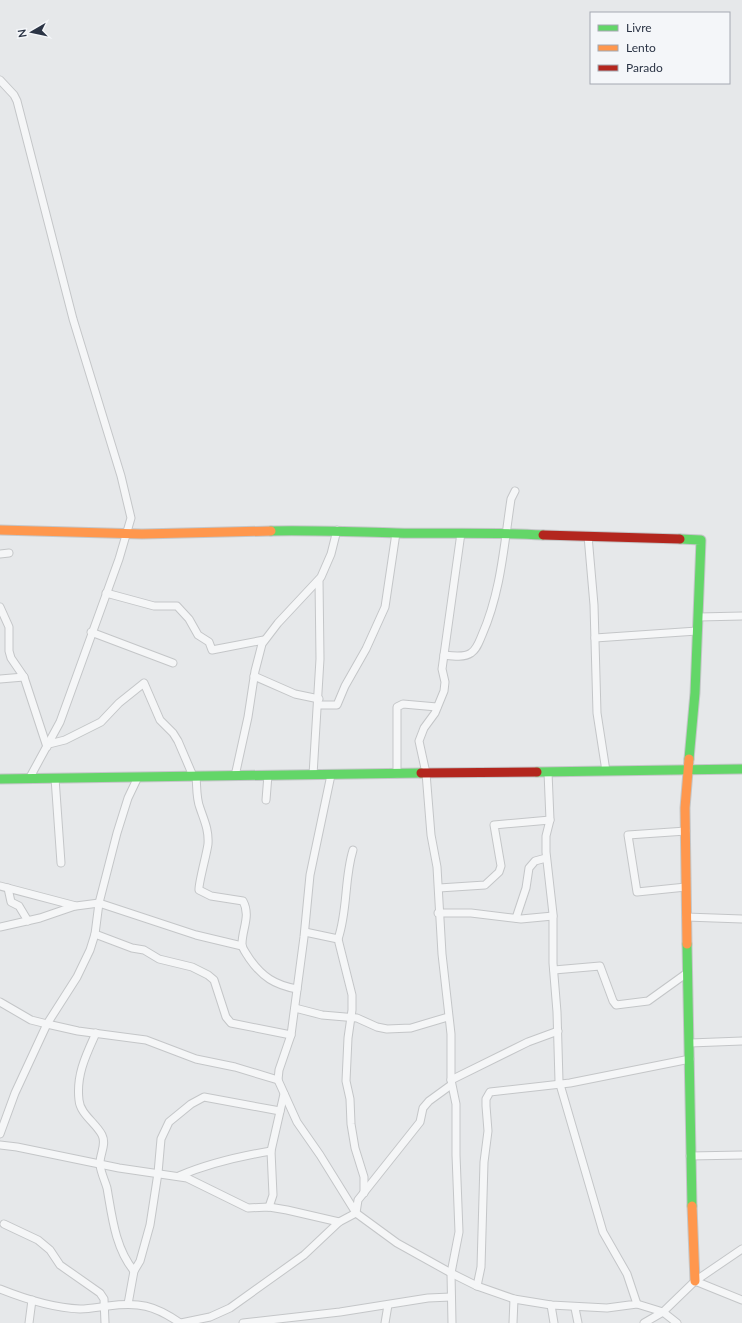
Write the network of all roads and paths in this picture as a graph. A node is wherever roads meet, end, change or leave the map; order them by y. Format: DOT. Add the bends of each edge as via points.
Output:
graph roads {
  1 [pos="0,80"];
  2 [pos="515,491"];
  3 [pos="0,530"];
  4 [pos="337,530"];
  5 [pos="127,533"];
  6 [pos="396,533"];
  7 [pos="461,533"];
  8 [pos="506,533"];
  9 [pos="588,536"];
  10 [pos="8,553"];
  11 [pos="0,554"];
  12 [pos="319,580"];
  13 [pos="106,593"];
  14 [pos="0,607"];
  15 [pos="742,616"];
  16 [pos="699,617"];
  17 [pos="697,631"];
  18 [pos="91,632"];
  19 [pos="595,638"];
  20 [pos="264,640"];
  21 [pos="444,655"];
  22 [pos="173,663"];
  23 [pos="254,676"];
  24 [pos="24,677"];
  25 [pos="0,679"];
  26 [pos="318,702"];
  27 [pos="437,707"];
  28 [pos="48,746"];
  29 [pos="742,770"];
  30 [pos="606,771"];
  31 [pos="688,771"];
  32 [pos="548,772"];
  33 [pos="426,773"];
  34 [pos="398,774"];
  35 [pos="268,775"];
  36 [pos="313,775"];
  37 [pos="331,775"];
  38 [pos="195,776"];
  39 [pos="235,776"];
  40 [pos="138,777"];
  41 [pos="55,778"];
  42 [pos="28,779"];
  43 [pos="0,780"];
  44 [pos="266,800"];
  45 [pos="550,820"];
  46 [pos="686,830"];
  47 [pos="353,850"];
  48 [pos="546,858"];
  49 [pos="61,863"];
  50 [pos="0,886"];
  51 [pos="686,887"];
  52 [pos="8,888"];
  53 [pos="439,888"];
  54 [pos="99,903"];
  55 [pos="76,906"];
  56 [pos="438,913"];
  57 [pos="553,916"];
  58 [pos="686,917"];
  59 [pos="516,918"];
  60 [pos="742,919"];
  61 [pos="28,921"];
  62 [pos="0,927"];
  63 [pos="305,932"];
  64 [pos="95,934"];
  65 [pos="338,939"];
  66 [pos="242,946"];
  67 [pos="554,970"];
  68 [pos="687,973"];
  69 [pos="297,989"];
  70 [pos="0,1002"];
  71 [pos="295,1008"];
  72 [pos="351,1016"];
  73 [pos="448,1017"];
  74 [pos="47,1024"];
  75 [pos="558,1031"];
  76 [pos="96,1033"];
  77 [pos="291,1035"];
  78 [pos="742,1041"];
  79 [pos="690,1044"];
  80 [pos="690,1059"];
  81 [pos="278,1080"];
  82 [pos="451,1083"];
  83 [pos="560,1084"];
  84 [pos="284,1094"];
  85 [pos="280,1111"];
  86 [pos="0,1134"];
  87 [pos="0,1145"];
  88 [pos="271,1151"];
  89 [pos="742,1155"];
  90 [pos="690,1156"];
  91 [pos="100,1164"];
  92 [pos="158,1173"];
  93 [pos="179,1176"];
  94 [pos="364,1192"];
  95 [pos="269,1207"];
  96 [pos="356,1213"];
  97 [pos="339,1222"];
  98 [pos="4,1224"];
  99 [pos="742,1249"];
  100 [pos="134,1271"];
  101 [pos="451,1274"];
  102 [pos="695,1281"];
  103 [pos="477,1286"];
  104 [pos="0,1289"];
  105 [pos="451,1297"];
  106 [pos="514,1299"];
  107 [pos="32,1300"];
  108 [pos="742,1300"];
  109 [pos="128,1304"];
  110 [pos="636,1304"];
  111 [pos="388,1305"];
  112 [pos="551,1305"];
  113 [pos="105,1306"];
  114 [pos="576,1308"];
  115 [pos="663,1312"];
  116 [pos="308,1320"];
  117 [pos="28,1323"];
  118 [pos="105,1323"];
  119 [pos="180,1323"];
  120 [pos="243,1323"];
  121 [pos="385,1323"];
  122 [pos="452,1323"];
  123 [pos="513,1323"];
  124 [pos="554,1323"];
  125 [pos="578,1323"];
  126 [pos="644,1323"];
  127 [pos="677,1323"];
  1 -- 5 [label="street" via="17,100 42,207 121,476 130,512"];
  2 -- 8 [label="street" via="511,499"];
  3 -- 5 [label="street"];
  4 -- 5 [label="street"];
  4 -- 6 [label="street"];
  4 -- 12 [label="street" via="331,554"];
  5 -- 13 [label="street"];
  6 -- 7 [label="street"];
  6 -- 26 [label="street" via="388,594 379,622 337,704"];
  7 -- 8 [label="street"];
  7 -- 21 [label="street"];
  8 -- 9 [label="street"];
  8 -- 21 [label="street" via="499,584 487,624 477,646 468,655"];
  9 -- 16 [label="street" via="701,540"];
  9 -- 19 [label="street"];
  10 -- 11 [label="street"];
  12 -- 20 [label="street"];
  12 -- 26 [label="street"];
  13 -- 18 [label="street"];
  13 -- 20 [label="street" via="154,606 177,606 198,634 209,642 212,650"];
  14 -- 24 [label="street" via="9,627 11,658"];
  15 -- 16 [label="street"];
  16 -- 17 [label="street"];
  17 -- 19 [label="street"];
  17 -- 31 [label="street"];
  18 -- 22 [label="street"];
  18 -- 28 [label="street" via="60,722"];
  19 -- 30 [label="street" via="597,713"];
  20 -- 23 [label="street"];
  21 -- 27 [label="street" via="442,669 445,682"];
  23 -- 26 [label="street"];
  23 -- 39 [label="street"];
  24 -- 25 [label="street"];
  24 -- 28 [label="street"];
  26 -- 36 [label="street"];
  27 -- 33 [label="street" via="420,738"];
  27 -- 34 [label="street" via="403,704 398,707"];
  28 -- 38 [label="street" via="101,722 144,683 160,720 173,732"];
  28 -- 42 [label="street"];
  29 -- 31 [label="street"];
  30 -- 31 [label="street"];
  30 -- 32 [label="street"];
  31 -- 46 [label="street"];
  32 -- 33 [label="street"];
  32 -- 45 [label="street"];
  33 -- 34 [label="street"];
  33 -- 53 [label="street"];
  34 -- 37 [label="street"];
  35 -- 36 [label="street"];
  35 -- 39 [label="street"];
  35 -- 44 [label="street"];
  36 -- 37 [label="street"];
  37 -- 63 [label="street" via="310,875"];
  38 -- 39 [label="street"];
  38 -- 40 [label="street"];
  38 -- 66 [label="street" via="199,807 208,835 204,869 198,888 211,896 243,901 247,908"];
  40 -- 41 [label="street"];
  40 -- 54 [label="street" via="128,798"];
  41 -- 42 [label="street"];
  41 -- 49 [label="street"];
  42 -- 43 [label="street"];
  45 -- 48 [label="street" via="546,836"];
  45 -- 53 [label="street" via="494,825 501,866 499,872 485,885"];
  46 -- 51 [label="street"];
  46 -- 51 [label="street" via="628,835 637,892"];
  47 -- 65 [label="street"];
  48 -- 57 [label="street"];
  48 -- 59 [label="street" via="535,861 529,868 526,888"];
  50 -- 52 [label="street"];
  51 -- 58 [label="street"];
  52 -- 55 [label="street"];
  52 -- 61 [label="street" via="11,902 19,906"];
  53 -- 56 [label="street"];
  54 -- 55 [label="street"];
  54 -- 64 [label="street"];
  54 -- 66 [label="street" via="196,935"];
  55 -- 61 [label="street"];
  56 -- 59 [label="street" via="471,913"];
  56 -- 73 [label="street"];
  57 -- 59 [label="street"];
  57 -- 67 [label="street"];
  58 -- 60 [label="street"];
  58 -- 68 [label="street"];
  61 -- 62 [label="street"];
  63 -- 65 [label="street"];
  63 -- 69 [label="street"];
  64 -- 74 [label="street" via="78,977"];
  64 -- 77 [label="street" via="144,950 158,959 192,967 208,975 214,980 226,1017 231,1023"];
  65 -- 72 [label="street" via="350,984"];
  66 -- 69 [label="street" via="266,978 285,987"];
  67 -- 68 [label="street" via="600,966 616,1005 648,1001"];
  67 -- 75 [label="street"];
  68 -- 79 [label="street"];
  69 -- 71 [label="street"];
  70 -- 74 [label="street" via="31,1020"];
  71 -- 72 [label="street" via="322,1015"];
  71 -- 77 [label="street"];
  72 -- 73 [label="street" via="387,1029 411,1028"];
  72 -- 94 [label="street" via="346,1081 355,1148 364,1177"];
  73 -- 82 [label="street"];
  74 -- 76 [label="street"];
  74 -- 86 [label="street" via="15,1093"];
  75 -- 82 [label="street" via="528,1042"];
  75 -- 83 [label="street"];
  76 -- 81 [label="street" via="146,1040 196,1059"];
  76 -- 91 [label="street" via="80,1070 79,1102 102,1135"];
  77 -- 81 [label="street" via="280,1062"];
  78 -- 79 [label="street"];
  79 -- 80 [label="street"];
  80 -- 83 [label="street"];
  80 -- 90 [label="street"];
  81 -- 84 [label="street"];
  82 -- 94 [label="street" via="423,1108 420,1122"];
  82 -- 101 [label="street" via="456,1104 456,1186 459,1226"];
  83 -- 103 [label="street" via="496,1090 488,1095 481,1267"];
  83 -- 110 [label="street" via="603,1232 627,1274"];
  84 -- 85 [label="street"];
  84 -- 96 [label="street" via="297,1122"];
  85 -- 88 [label="street"];
  85 -- 92 [label="street" via="220,1098 204,1097 196,1100 166,1127 161,1139"];
  87 -- 91 [label="street"];
  88 -- 93 [label="street" via="193,1170"];
  88 -- 95 [label="street" via="273,1195"];
  89 -- 90 [label="street"];
  90 -- 102 [label="street"];
  91 -- 92 [label="street"];
  91 -- 100 [label="street" via="113,1224 123,1254"];
  92 -- 93 [label="street"];
  92 -- 100 [label="street" via="150,1226 140,1261"];
  93 -- 95 [label="street" via="248,1208"];
  94 -- 96 [label="street" via="358,1200"];
  95 -- 97 [label="street"];
  96 -- 97 [label="street"];
  96 -- 101 [label="street" via="397,1243"];
  97 -- 119 [label="street" via="304,1256 230,1308 221,1313"];
  98 -- 113 [label="street" via="38,1240 50,1250 60,1265 100,1293"];
  99 -- 102 [label="street"];
  100 -- 109 [label="street"];
  101 -- 103 [label="street"];
  101 -- 105 [label="street"];
  102 -- 108 [label="street"];
  102 -- 115 [label="street"];
  103 -- 106 [label="street"];
  104 -- 107 [label="street"];
  105 -- 111 [label="street"];
  105 -- 122 [label="street"];
  106 -- 112 [label="street"];
  106 -- 123 [label="street"];
  107 -- 113 [label="street" via="79,1309"];
  107 -- 117 [label="street"];
  109 -- 113 [label="street"];
  109 -- 119 [label="street" via="161,1310"];
  110 -- 114 [label="street" via="607,1308"];
  110 -- 115 [label="street"];
  111 -- 116 [label="street"];
  111 -- 121 [label="street"];
  112 -- 114 [label="street"];
  112 -- 124 [label="street"];
  113 -- 118 [label="street"];
  114 -- 125 [label="street"];
  115 -- 126 [label="street"];
  115 -- 127 [label="street"];
  116 -- 120 [label="street"];
}
